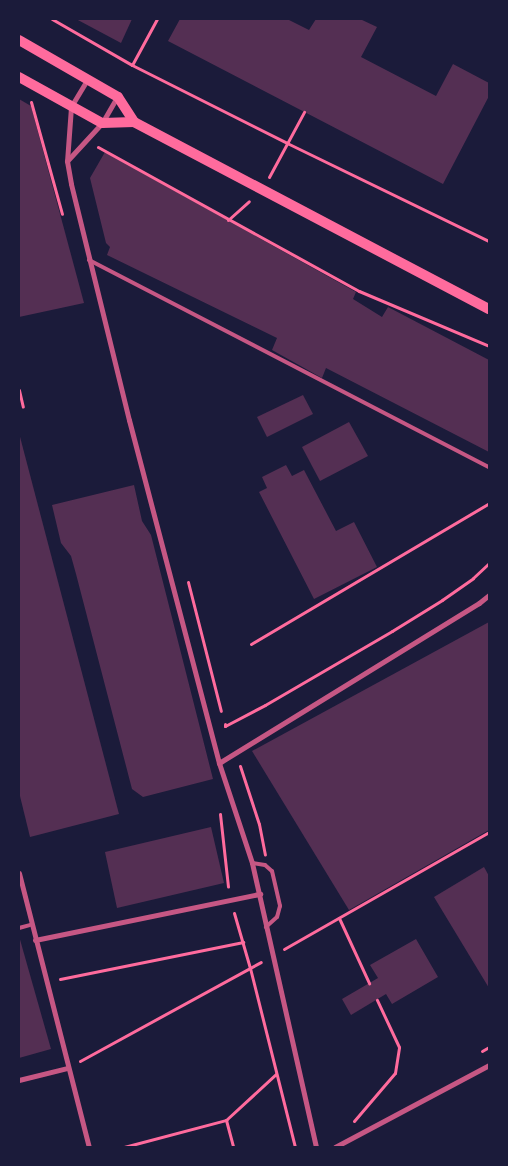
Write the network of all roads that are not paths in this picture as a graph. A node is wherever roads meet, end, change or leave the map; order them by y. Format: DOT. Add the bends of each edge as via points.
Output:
graph roads {
  1 [pos="19,40"];
  2 [pos="19,77"];
  3 [pos="87,80"];
  4 [pos="118,97"];
  5 [pos="71,108"];
  6 [pos="134,122"];
  7 [pos="102,124"];
  8 [pos="67,162"];
  9 [pos="89,260"];
  10 [pos="489,309"];
  11 [pos="489,467"];
  12 [pos="489,595"];
  13 [pos="219,763"];
  14 [pos="252,863"];
  15 [pos="19,873"];
  16 [pos="260,894"];
  17 [pos="30,925"];
  18 [pos="266,927"];
  19 [pos="19,928"];
  20 [pos="35,940"];
  21 [pos="489,1065"];
  22 [pos="68,1068"];
  23 [pos="19,1080"];
  24 [pos="89,1147"];
  25 [pos="316,1147"];
  26 [pos="335,1147"];
  1 -- 3 [label="main road"];
  2 -- 5 [label="main road"];
  3 -- 4 [label="main road"];
  3 -- 5 [label="street"];
  4 -- 6 [label="main road"];
  4 -- 7 [label="street"];
  5 -- 7 [label="main road"];
  5 -- 8 [label="street"];
  6 -- 7 [label="main road"];
  6 -- 10 [label="main road"];
  7 -- 8 [label="street"];
  8 -- 9 [label="street"];
  9 -- 11 [label="lane"];
  9 -- 13 [label="street"];
  12 -- 13 [label="street"];
  13 -- 14 [label="street"];
  14 -- 16 [label="street"];
  14 -- 18 [label="lane" via="265,865 272,872 280,906 277,917"];
  15 -- 17 [label="street"];
  16 -- 18 [label="street"];
  16 -- 20 [label="street"];
  17 -- 19 [label="lane"];
  17 -- 20 [label="street"];
  18 -- 25 [label="street"];
  20 -- 22 [label="street"];
  21 -- 26 [label="street"];
  22 -- 23 [label="street"];
  22 -- 24 [label="street"];
}
